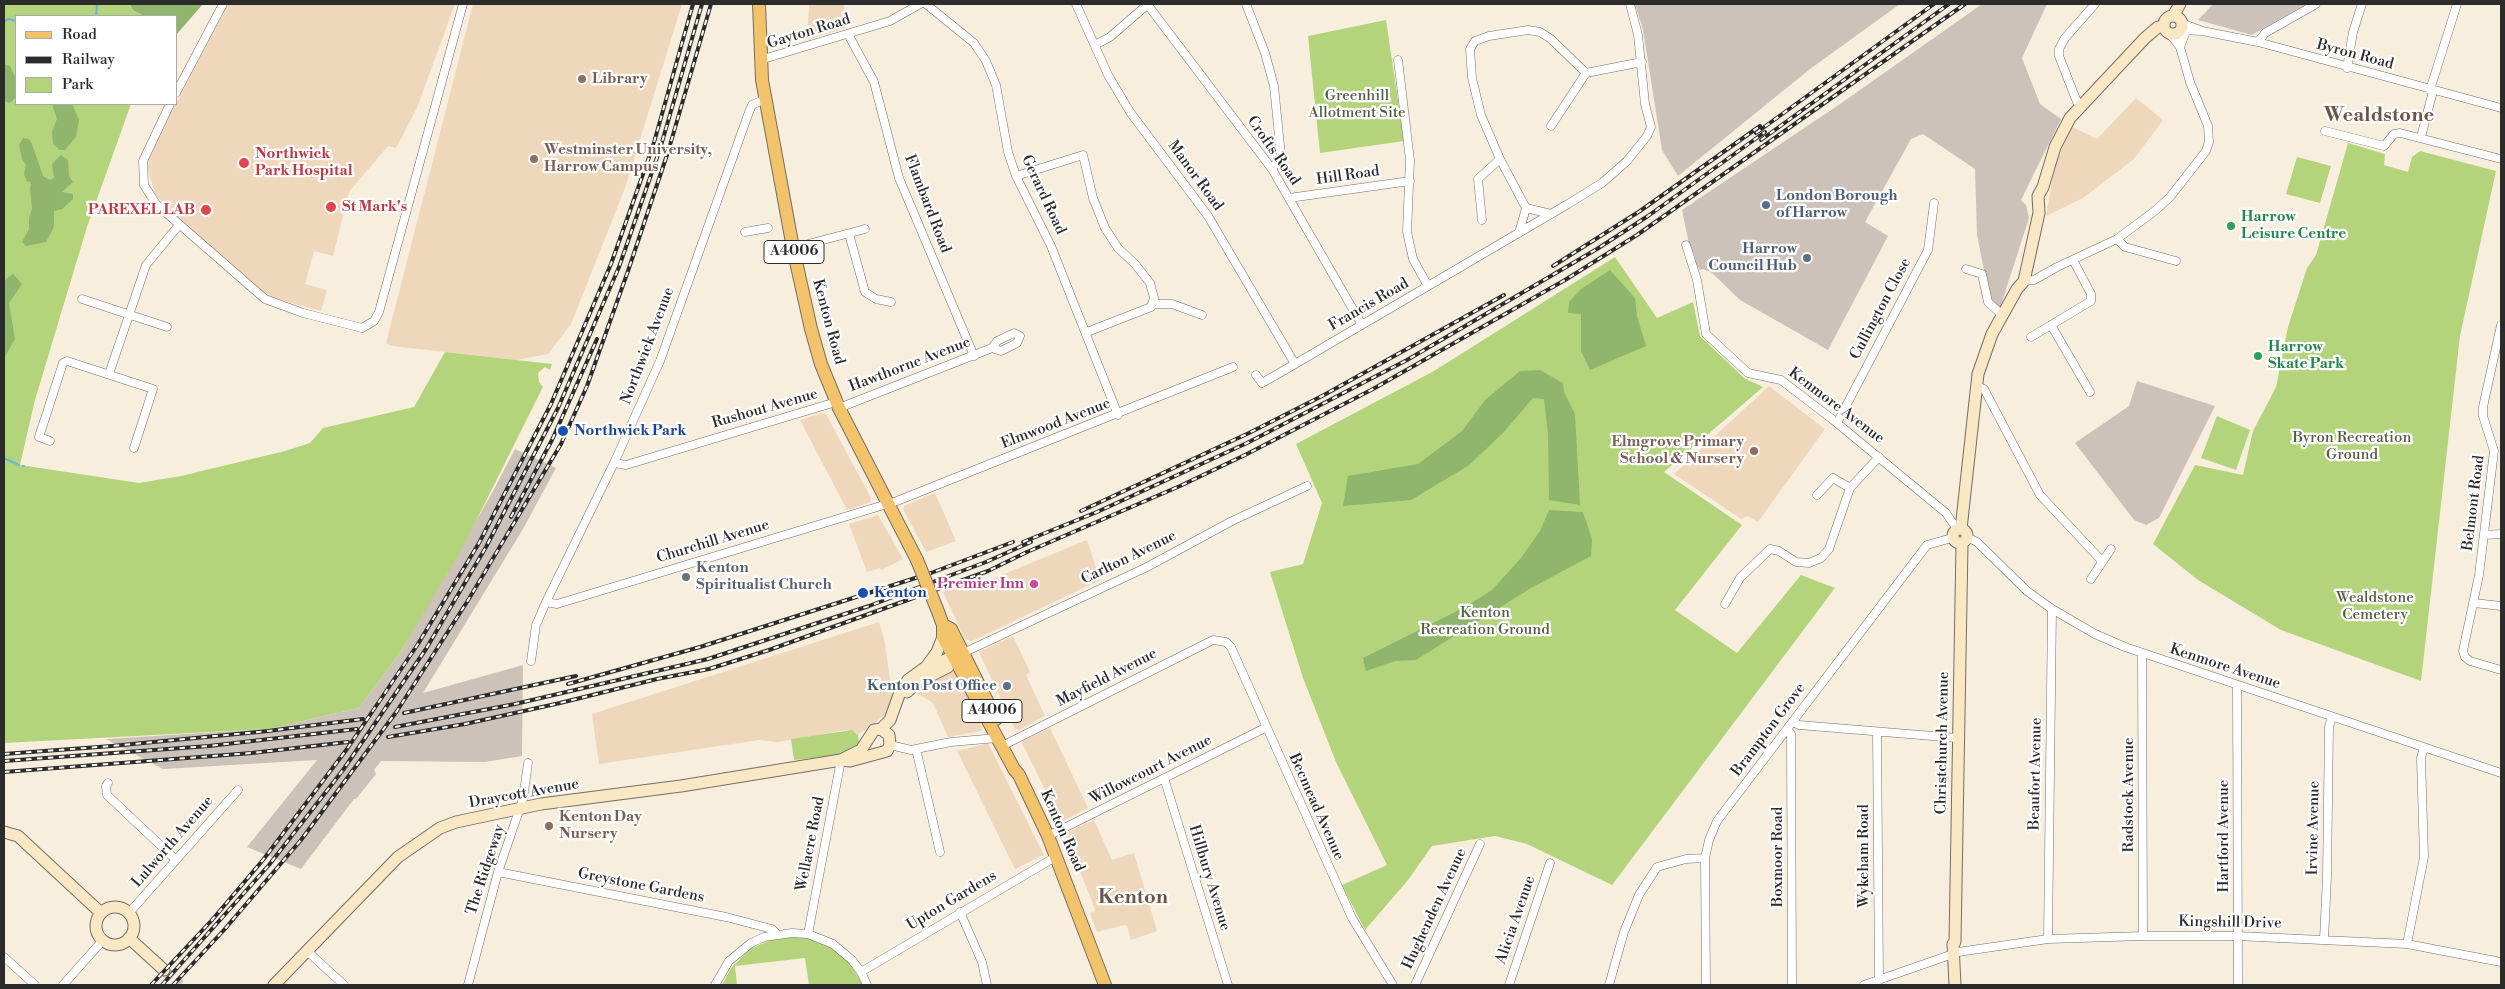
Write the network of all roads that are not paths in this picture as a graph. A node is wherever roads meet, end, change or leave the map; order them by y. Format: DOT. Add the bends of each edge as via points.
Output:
graph roads {
  1 [pos="223,4"];
  2 [pos="463,4"];
  3 [pos="759,4"];
  4 [pos="920,4"];
  5 [pos="926,4"];
  6 [pos="1076,4"];
  7 [pos="1147,4"];
  8 [pos="1246,4"];
  9 [pos="1630,4"];
  10 [pos="2095,4"];
  11 [pos="2180,4"];
  12 [pos="2316,4"];
  13 [pos="2362,4"];
  14 [pos="2457,4"];
  15 [pos="2176,27"];
  16 [pos="848,34"];
  17 [pos="2258,42"];
  18 [pos="1095,45"];
  19 [pos="2180,47"];
  20 [pos="760,60"];
  21 [pos="1398,60"];
  22 [pos="1642,62"];
  23 [pos="2347,68"];
  24 [pos="1586,73"];
  25 [pos="178,88"];
  26 [pos="2432,90"];
  27 [pos="765,99"];
  28 [pos="170,105"];
  29 [pos="2080,107"];
  30 [pos="2501,108"];
  31 [pos="1551,126"];
  32 [pos="2325,131"];
  33 [pos="2421,137"];
  34 [pos="1500,159"];
  35 [pos="2501,159"];
  36 [pos="1272,169"];
  37 [pos="1016,176"];
  38 [pos="1410,181"];
  39 [pos="1289,198"];
  40 [pos="1934,203"];
  41 [pos="1526,208"];
  42 [pos="1551,214"];
  43 [pos="1482,220"];
  44 [pos="180,225"];
  45 [pos="768,228"];
  46 [pos="865,229"];
  47 [pos="745,232"];
  48 [pos="1519,233"];
  49 [pos="849,234"];
  50 [pos="2117,239"];
  51 [pos="1686,244"];
  52 [pos="793,248"];
  53 [pos="2073,260"];
  54 [pos="2176,261"];
  55 [pos="1966,269"];
  56 [pos="2024,280"];
  57 [pos="1428,286"];
  58 [pos="82,299"];
  59 [pos="891,302"];
  60 [pos="1153,304"];
  61 [pos="129,315"];
  62 [pos="1202,315"];
  63 [pos="2002,315"];
  64 [pos="1362,325"];
  65 [pos="2051,325"];
  66 [pos="2501,325"];
  67 [pos="167,327"];
  68 [pos="1087,332"];
  69 [pos="2031,336"];
  70 [pos="992,348"];
  71 [pos="974,356"];
  72 [pos="1295,364"];
  73 [pos="1233,367"];
  74 [pos="109,374"];
  75 [pos="1256,375"];
  76 [pos="1976,386"];
  77 [pos="2090,392"];
  78 [pos="838,405"];
  79 [pos="1118,415"];
  80 [pos="1837,423"];
  81 [pos="50,441"];
  82 [pos="134,448"];
  83 [pos="2498,451"];
  84 [pos="1879,457"];
  85 [pos="614,463"];
  86 [pos="1307,486"];
  87 [pos="1850,488"];
  88 [pos="1817,495"];
  89 [pos="888,504"];
  90 [pos="1963,508"];
  91 [pos="1946,513"];
  92 [pos="2501,534"];
  93 [pos="1960,535"];
  94 [pos="2484,535"];
  95 [pos="2111,549"];
  96 [pos="2102,561"];
  97 [pos="2091,579"];
  98 [pos="546,602"];
  99 [pos="2474,603"];
  100 [pos="1725,604"];
  101 [pos="2501,606"];
  102 [pos="2052,609"];
  103 [pos="943,631"];
  104 [pos="1220,640"];
  105 [pos="2142,654"];
  106 [pos="960,656"];
  107 [pos="531,661"];
  108 [pos="926,667"];
  109 [pos="2501,670"];
  110 [pos="2237,686"];
  111 [pos="2332,717"];
  112 [pos="1793,722"];
  113 [pos="1266,728"];
  114 [pos="1787,729"];
  115 [pos="1877,732"];
  116 [pos="887,736"];
  117 [pos="1957,738"];
  118 [pos="1003,741"];
  119 [pos="2424,747"];
  120 [pos="871,748"];
  121 [pos="916,750"];
  122 [pos="528,763"];
  123 [pos="841,764"];
  124 [pos="2501,773"];
  125 [pos="1164,778"];
  126 [pos="108,783"];
  127 [pos="238,790"];
  128 [pos="521,807"];
  129 [pos="4,832"];
  130 [pos="1048,836"];
  131 [pos="1480,844"];
  132 [pos="940,852"];
  133 [pos="1057,856"];
  134 [pos="1705,858"];
  135 [pos="176,860"];
  136 [pos="1550,863"];
  137 [pos="498,872"];
  138 [pos="960,912"];
  139 [pos="101,913"];
  140 [pos="129,913"];
  141 [pos="778,934"];
  142 [pos="808,934"];
  143 [pos="2143,936"];
  144 [pos="2237,936"];
  145 [pos="129,938"];
  146 [pos="2048,939"];
  147 [pos="2324,939"];
  148 [pos="103,940"];
  149 [pos="2407,944"];
  150 [pos="1956,950"];
  151 [pos="307,951"];
  152 [pos="4,957"];
  153 [pos="2501,962"];
  154 [pos="164,970"];
  155 [pos="862,972"];
  156 [pos="1879,980"];
  157 [pos="35,985"];
  158 [pos="64,985"];
  159 [pos="274,985"];
  160 [pos="344,985"];
  161 [pos="468,985"];
  162 [pos="715,985"];
  163 [pos="867,985"];
  164 [pos="987,985"];
  165 [pos="1105,985"];
  166 [pos="1228,985"];
  167 [pos="1393,985"];
  168 [pos="1415,985"];
  169 [pos="1509,985"];
  170 [pos="1608,985"];
  171 [pos="1706,985"];
  172 [pos="1792,985"];
  173 [pos="1864,985"];
  174 [pos="1955,985"];
  175 [pos="2238,985"];
  1 -- 25 [label="street"];
  2 -- 44 [label="street" via="388,283 374,321 362,328 284,307 262,296"];
  3 -- 20 [label="main road, Kenton Road / A4006"];
  4 -- 16 [label="street, Gayton Road" via="890,21"];
  5 -- 37 [label="street, Gerard Road" via="974,43 986,61 996,85 1008,152"];
  6 -- 18 [label="street, Manor Road"];
  7 -- 18 [label="street" via="1110,37"];
  7 -- 36 [label="street, Crofts Road"];
  8 -- 36 [label="street" via="1274,86 1281,156"];
  9 -- 22 [label="street"];
  10 -- 29 [label="street" via="2059,49"];
  11 -- 15 [label="street"];
  12 -- 17 [label="street" via="2264,33"];
  13 -- 23 [label="street"];
  14 -- 26 [label="street"];
  15 -- 17 [label="street, Byron Road"];
  15 -- 19 [label="street"];
  15 -- 19 [label="street"];
  15 -- 29 [label="street" via="2158,27"];
  16 -- 20 [label="street, Gayton Road"];
  16 -- 71 [label="street, Flambard Road" via="874,82 899,178"];
  17 -- 23 [label="street, Byron Road"];
  18 -- 72 [label="street, Manor Road" via="1130,112 1208,216"];
  19 -- 50 [label="street" via="2190,82 2205,116 2210,135 2208,147 2170,197"];
  20 -- 27 [label="main road, Kenton Road / A4006"];
  21 -- 38 [label="street"];
  22 -- 24 [label="street"];
  22 -- 42 [label="street, Francis Road" via="1650,132 1627,161 1602,183"];
  23 -- 26 [label="street, Byron Road"];
  24 -- 31 [label="street"];
  24 -- 34 [label="street" via="1540,32 1528,30 1475,41 1469,58 1472,78 1481,114"];
  26 -- 30 [label="street, Byron Road"];
  26 -- 33 [label="street"];
  27 -- 52 [label="main road, Kenton Road / A4006"];
  27 -- 85 [label="street, Northwick Avenue" via="756,103 749,112 660,361"];
  28 -- 44 [label="street" via="145,154 142,173 148,194"];
  29 -- 56 [label="street" via="2062,131 2038,196 2039,213"];
  32 -- 33 [label="street" via="2384,146 2394,134 2416,139"];
  33 -- 35 [label="street"];
  34 -- 41 [label="street"];
  34 -- 43 [label="street" via="1478,179"];
  36 -- 39 [label="street, Crofts Road"];
  37 -- 60 [label="street" via="1083,155 1093,198 1105,228 1118,248 1150,283"];
  37 -- 68 [label="street, Gerard Road" via="1051,246"];
  38 -- 39 [label="street, Hill Road"];
  38 -- 57 [label="street" via="1407,232 1413,259"];
  39 -- 64 [label="street, Crofts Road"];
  40 -- 80 [label="street, Cullington Close" via="1928,250"];
  41 -- 42 [label="street"];
  41 -- 48 [label="street"];
  42 -- 48 [label="street, Francis Road"];
  44 -- 61 [label="street" via="146,265"];
  45 -- 47 [label="street"];
  46 -- 49 [label="street"];
  48 -- 57 [label="street, Francis Road"];
  49 -- 52 [label="street"];
  49 -- 59 [label="street" via="865,292 876,299"];
  50 -- 53 [label="street"];
  50 -- 54 [label="street" via="2125,247"];
  51 -- 80 [label="street, Kenmore Avenue" via="1698,280 1706,334 1748,373 1781,380"];
  52 -- 78 [label="main road, Kenton Road / A4006" via="821,364"];
  53 -- 56 [label="street" via="2034,280"];
  53 -- 65 [label="street" via="2092,294 2091,301"];
  55 -- 63 [label="street" via="1982,274 1988,302"];
  56 -- 63 [label="street, Christchurch Avenue"];
  57 -- 64 [label="street, Francis Road"];
  58 -- 61 [label="street"];
  60 -- 62 [label="street" via="1172,304"];
  60 -- 68 [label="street"];
  61 -- 67 [label="street"];
  61 -- 74 [label="street"];
  63 -- 76 [label="street, Christchurch Avenue" via="1985,351"];
  64 -- 72 [label="street, Francis Road"];
  65 -- 69 [label="street"];
  65 -- 77 [label="street"];
  66 -- 83 [label="street, Belmont Road" via="2483,407 2483,416"];
  68 -- 79 [label="street, Gerard Road"];
  70 -- 71 [label="street, Hawthorne Avenue"];
  71 -- 78 [label="street, Hawthorne Avenue"];
  72 -- 75 [label="street, Francis Road" via="1262,383"];
  73 -- 79 [label="street, Elmwood Avenue"];
  74 -- 81 [label="street" via="67,361 63,363 39,437"];
  74 -- 82 [label="street" via="153,389"];
  76 -- 90 [label="street, Christchurch Avenue"];
  76 -- 96 [label="street" via="1984,389 2040,496"];
  78 -- 85 [label="street, Rushout Avenue" via="626,465"];
  78 -- 89 [label="main road, Kenton Road / A4006"];
  79 -- 89 [label="street, Elmwood Avenue"];
  80 -- 84 [label="street, Kenmore Avenue"];
  83 -- 94 [label="street, Belmont Road"];
  84 -- 87 [label="street"];
  84 -- 91 [label="street, Kenmore Avenue"];
  85 -- 98 [label="street, Northwick Avenue"];
  86 -- 106 [label="street, Carlton Avenue"];
  87 -- 88 [label="street" via="1833,478"];
  87 -- 100 [label="street" via="1830,549 1821,558 1809,563 1796,562 1770,549 1740,578"];
  89 -- 98 [label="street, Churchill Avenue" via="557,604"];
  89 -- 103 [label="main road, Kenton Road / A4006, bridge" via="917,560"];
  90 -- 91 [label="street"];
  90 -- 93 [label="street, Christchurch Avenue"];
  91 -- 93 [label="street, Kenmore Avenue"];
  92 -- 94 [label="street"];
  93 -- 102 [label="street, Kenmore Avenue" via="1977,542 2027,591"];
  93 -- 112 [label="street, Brampton Grove" via="1927,546"];
  93 -- 117 [label="street, Christchurch Avenue"];
  94 -- 99 [label="street, Belmont Road"];
  95 -- 96 [label="street"];
  96 -- 97 [label="street"];
  98 -- 107 [label="street, Northwick Avenue" via="536,625"];
  99 -- 101 [label="street"];
  99 -- 109 [label="street, Belmont Road" via="2463,650 2465,657"];
  102 -- 105 [label="street, Kenmore Avenue" via="2095,634"];
  102 -- 146 [label="street, Beaufort Avenue"];
  103 -- 106 [label="main road, Kenton Road / A4006" via="951,629"];
  103 -- 108 [label="street" via="937,652"];
  104 -- 113 [label="street, Becmead Avenue" via="1231,647"];
  104 -- 118 [label="street, Mayfield Avenue" via="1213,640"];
  105 -- 110 [label="street, Kenmore Avenue"];
  105 -- 143 [label="street, Radstock Avenue"];
  106 -- 108 [label="street"];
  106 -- 116 [label="street" via="910,688 903,699 894,729"];
  106 -- 118 [label="main road, Kenton Road / A4006"];
  108 -- 116 [label="street" via="904,686"];
  110 -- 111 [label="street, Kenmore Avenue"];
  110 -- 144 [label="street, Hartford Avenue"];
  111 -- 119 [label="street, Kenmore Avenue"];
  111 -- 147 [label="street, Irvine Avenue" via="2329,727"];
  112 -- 114 [label="street, Brampton Grove"];
  112 -- 115 [label="street"];
  113 -- 125 [label="street, Willowcourt Avenue"];
  113 -- 167 [label="street, Becmead Avenue" via="1352,918"];
  114 -- 134 [label="street, Brampton Grove" via="1717,822"];
  114 -- 172 [label="street, Boxmoor Road" via="1791,734"];
  115 -- 117 [label="street"];
  115 -- 156 [label="street, Wykeham Road"];
  116 -- 120 [label="street, Draycott Avenue" via="884,752"];
  116 -- 120 [label="street, Draycott Avenue" via="871,732"];
  116 -- 121 [label="street" via="907,750"];
  117 -- 150 [label="street, Christchurch Avenue"];
  118 -- 121 [label="street" via="951,742"];
  118 -- 130 [label="main road, Kenton Road / A4006" via="1020,766 1019,775"];
  119 -- 124 [label="street, Kenmore Avenue"];
  119 -- 149 [label="street" via="2421,758 2424,857"];
  120 -- 123 [label="street, Draycott Avenue" via="861,750"];
  121 -- 132 [label="street"];
  122 -- 128 [label="street, The Ridgeway"];
  123 -- 128 [label="street, Draycott Avenue"];
  123 -- 142 [label="street, Wellacre Road"];
  125 -- 130 [label="street, Willowcourt Avenue"];
  125 -- 166 [label="street, Hillbury Avenue"];
  126 -- 135 [label="street" via="107,795"];
  127 -- 135 [label="street, Lulworth Avenue"];
  128 -- 137 [label="street, The Ridgeway"];
  128 -- 151 [label="street, Draycott Avenue" via="440,828 398,857"];
  129 -- 139 [label="street" via="18,836"];
  130 -- 133 [label="main road, Kenton Road / A4006"];
  131 -- 168 [label="street, Hughenden Avenue"];
  133 -- 138 [label="street, Upton Gardens"];
  133 -- 165 [label="main road, Kenton Road / A4006"];
  134 -- 170 [label="street" via="1686,859 1657,867 1639,895"];
  134 -- 171 [label="street, Brampton Grove"];
  135 -- 140 [label="street, Lulworth Avenue"];
  136 -- 169 [label="street, Alicia Avenue"];
  137 -- 141 [label="street, Greystone Gardens" via="726,917 772,929"];
  137 -- 161 [label="street, The Ridgeway"];
  138 -- 155 [label="street, Upton Gardens"];
  138 -- 164 [label="street" via="982,962"];
  139 -- 140 [label="street" via="112,907"];
  139 -- 148 [label="street" via="96,929"];
  140 -- 145 [label="street" via="134,924"];
  141 -- 142 [label="street"];
  141 -- 162 [label="street" via="764,937 738,952"];
  142 -- 155 [label="street" via="833,944"];
  143 -- 144 [label="street, Kingshill Drive"];
  143 -- 146 [label="street, Kingshill Drive"];
  144 -- 147 [label="street, Kingshill Drive"];
  144 -- 175 [label="street, Hartford Avenue"];
  145 -- 148 [label="street" via="118,945"];
  145 -- 154 [label="street"];
  146 -- 150 [label="street, Kingshill Drive"];
  147 -- 149 [label="street, Kingshill Drive"];
  148 -- 158 [label="street"];
  149 -- 153 [label="street, Kingshill Drive"];
  150 -- 156 [label="street, Kingshill Drive"];
  150 -- 174 [label="street, Christchurch Avenue"];
  151 -- 159 [label="street, Draycott Avenue"];
  151 -- 160 [label="street"];
  152 -- 157 [label="street"];
  155 -- 163 [label="street"];
  156 -- 173 [label="street, Kingshill Drive"];
}
